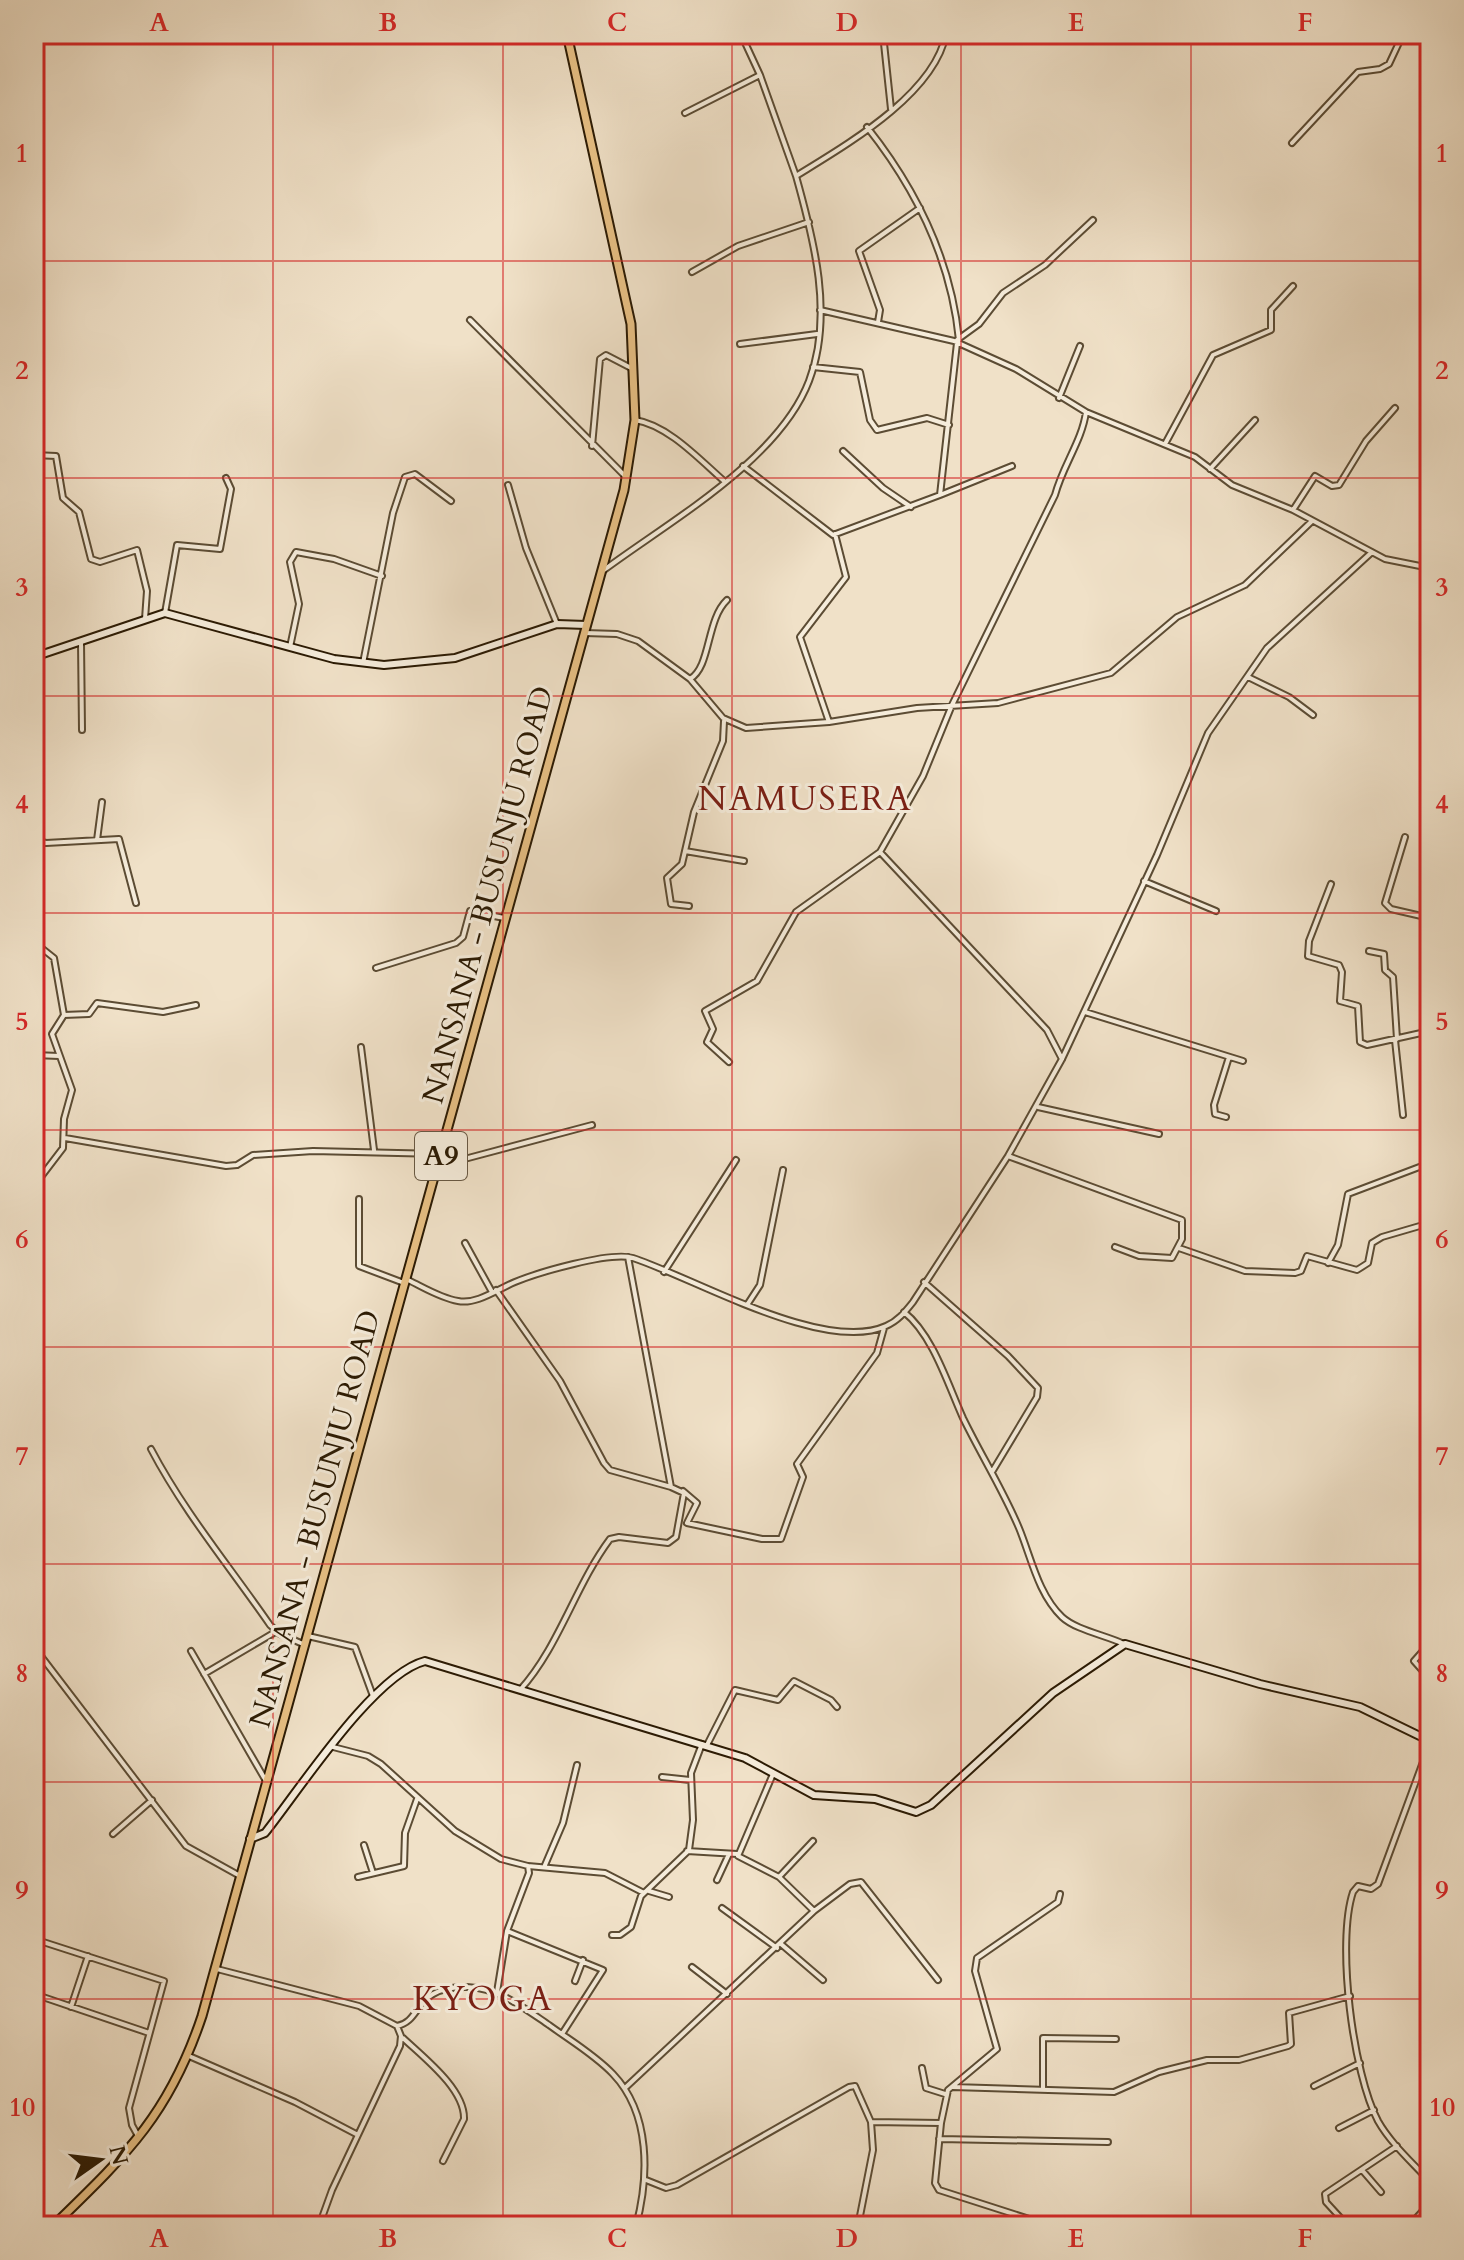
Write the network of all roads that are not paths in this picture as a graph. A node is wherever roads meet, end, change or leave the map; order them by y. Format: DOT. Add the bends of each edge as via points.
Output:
graph roads {
  1 [pos="567,34"];
  2 [pos="741,34"];
  3 [pos="883,34"];
  4 [pos="946,34"];
  5 [pos="1403,34"];
  6 [pos="760,75"];
  7 [pos="891,109"];
  8 [pos="685,113"];
  9 [pos="867,127"];
  10 [pos="1292,143"];
  11 [pos="796,176"];
  12 [pos="920,208"];
  13 [pos="1093,220"];
  14 [pos="809,222"];
  15 [pos="692,272"];
  16 [pos="1293,286"];
  17 [pos="820,310"];
  18 [pos="470,320"];
  19 [pos="878,322"];
  20 [pos="817,334"];
  21 [pos="957,341"];
  22 [pos="740,344"];
  23 [pos="1080,346"];
  24 [pos="813,367"];
  25 [pos="636,369"];
  26 [pos="1059,398"];
  27 [pos="1395,408"];
  28 [pos="1086,412"];
  29 [pos="635,420"];
  30 [pos="1255,420"];
  31 [pos="949,425"];
  32 [pos="1165,444"];
  33 [pos="592,446"];
  34 [pos="843,451"];
  35 [pos="34,455"];
  36 [pos="743,466"];
  37 [pos="1012,466"];
  38 [pos="1210,469"];
  39 [pos="226,478"];
  40 [pos="626,478"];
  41 [pos="724,481"];
  42 [pos="508,485"];
  43 [pos="940,495"];
  44 [pos="451,501"];
  45 [pos="911,507"];
  46 [pos="1293,510"];
  47 [pos="1312,521"];
  48 [pos="835,534"];
  49 [pos="1372,552"];
  50 [pos="1430,568"];
  51 [pos="602,571"];
  52 [pos="382,576"];
  53 [pos="727,600"];
  54 [pos="165,613"];
  55 [pos="145,619"];
  56 [pos="557,624"];
  57 [pos="586,629"];
  58 [pos="81,642"];
  59 [pos="290,647"];
  60 [pos="34,657"];
  61 [pos="363,663"];
  62 [pos="1248,677"];
  63 [pos="690,679"];
  64 [pos="952,705"];
  65 [pos="1313,715"];
  66 [pos="723,718"];
  67 [pos="829,722"];
  68 [pos="82,730"];
  69 [pos="102,802"];
  70 [pos="1405,837"];
  71 [pos="34,840"];
  72 [pos="97,840"];
  73 [pos="685,851"];
  74 [pos="880,852"];
  75 [pos="744,861"];
  76 [pos="1144,881"];
  77 [pos="1331,884"];
  78 [pos="136,903"];
  79 [pos="689,906"];
  80 [pos="1216,911"];
  81 [pos="1430,918"];
  82 [pos="506,919"];
  83 [pos="34,942"];
  84 [pos="1369,951"];
  85 [pos="376,968"];
  86 [pos="196,1005"];
  87 [pos="1085,1012"];
  88 [pos="64,1015"];
  89 [pos="1430,1031"];
  90 [pos="1396,1039"];
  91 [pos="361,1047"];
  92 [pos="34,1055"];
  93 [pos="59,1056"];
  94 [pos="1229,1057"];
  95 [pos="1062,1059"];
  96 [pos="1243,1061"];
  97 [pos="729,1062"];
  98 [pos="1038,1107"];
  99 [pos="1403,1115"];
  100 [pos="1226,1117"];
  101 [pos="592,1125"];
  102 [pos="1159,1134"];
  103 [pos="65,1138"];
  104 [pos="445,1142"];
  105 [pos="374,1150"];
  106 [pos="442,1154"];
  107 [pos="1008,1156"];
  108 [pos="736,1160"];
  109 [pos="1430,1163"];
  110 [pos="783,1170"];
  111 [pos="34,1186"];
  112 [pos="359,1199"];
  113 [pos="1430,1223"];
  114 [pos="465,1243"];
  115 [pos="1115,1247"];
  116 [pos="1179,1248"];
  117 [pos="628,1257"];
  118 [pos="1328,1263"];
  119 [pos="664,1272"];
  120 [pos="405,1281"];
  121 [pos="924,1282"];
  122 [pos="494,1291"];
  123 [pos="747,1305"];
  124 [pos="904,1312"];
  125 [pos="884,1327"];
  126 [pos="151,1449"];
  127 [pos="992,1472"];
  128 [pos="671,1487"];
  129 [pos="683,1491"];
  130 [pos="277,1631"];
  131 [pos="308,1636"];
  132 [pos="1430,1643"];
  133 [pos="1125,1644"];
  134 [pos="305,1645"];
  135 [pos="34,1647"];
  136 [pos="191,1651"];
  137 [pos="204,1674"];
  138 [pos="1430,1679"];
  139 [pos="520,1690"];
  140 [pos="373,1697"];
  141 [pos="837,1707"];
  142 [pos="1430,1742"];
  143 [pos="704,1745"];
  144 [pos="333,1747"];
  145 [pos="577,1765"];
  146 [pos="773,1774"];
  147 [pos="662,1777"];
  148 [pos="690,1780"];
  149 [pos="268,1785"];
  150 [pos="417,1799"];
  151 [pos="152,1800"];
  152 [pos="113,1834"];
  153 [pos="250,1839"];
  154 [pos="813,1841"];
  155 [pos="364,1845"];
  156 [pos="687,1851"];
  157 [pos="729,1854"];
  158 [pos="738,1854"];
  159 [pos="545,1865"];
  160 [pos="528,1866"];
  161 [pos="373,1873"];
  162 [pos="242,1877"];
  163 [pos="358,1877"];
  164 [pos="779,1877"];
  165 [pos="717,1880"];
  166 [pos="645,1892"];
  167 [pos="1060,1894"];
  168 [pos="669,1897"];
  169 [pos="722,1908"];
  170 [pos="814,1911"];
  171 [pos="507,1931"];
  172 [pos="612,1935"];
  173 [pos="37,1940"];
  174 [pos="779,1946"];
  175 [pos="88,1956"];
  176 [pos="583,1960"];
  177 [pos="692,1967"];
  178 [pos="217,1969"];
  179 [pos="823,1980"];
  180 [pos="938,1980"];
  181 [pos="575,1981"];
  182 [pos="497,1992"];
  183 [pos="34,1994"];
  184 [pos="727,1994"];
  185 [pos="1350,1996"];
  186 [pos="71,2008"];
  187 [pos="397,2026"];
  188 [pos="149,2033"];
  189 [pos="562,2034"];
  190 [pos="401,2036"];
  191 [pos="1116,2039"];
  192 [pos="189,2056"];
  193 [pos="1360,2063"];
  194 [pos="922,2068"];
  195 [pos="1314,2086"];
  196 [pos="951,2087"];
  197 [pos="625,2088"];
  198 [pos="1043,2090"];
  199 [pos="945,2094"];
  200 [pos="1374,2110"];
  201 [pos="871,2122"];
  202 [pos="941,2123"];
  203 [pos="1339,2128"];
  204 [pos="358,2135"];
  205 [pos="140,2138"];
  206 [pos="939,2139"];
  207 [pos="1108,2142"];
  208 [pos="1397,2146"];
  209 [pos="443,2161"];
  210 [pos="1361,2170"];
  211 [pos="646,2180"];
  212 [pos="1430,2182"];
  213 [pos="1381,2192"];
  214 [pos="1430,2203"];
  215 [pos="53,2226"];
  216 [pos="319,2226"];
  217 [pos="636,2226"];
  218 [pos="859,2226"];
  219 [pos="1051,2226"];
  220 [pos="1348,2226"];
  221 [pos="1409,2226"];
  1 -- 25 [label="main road, NANSANA - BUSUNJU ROAD / A9" via="624,284"];
  2 -- 6 [label="street"];
  3 -- 7 [label="street"];
  4 -- 7 [label="street" via="923,83"];
  5 -- 10 [label="street" via="1389,64 1358,72"];
  6 -- 8 [label="street"];
  6 -- 11 [label="street"];
  7 -- 9 [label="street"];
  9 -- 11 [label="street"];
  9 -- 12 [label="street"];
  11 -- 14 [label="street"];
  12 -- 19 [label="street" via="860,248 880,310"];
  12 -- 21 [label="street" via="943,257"];
  13 -- 21 [label="street" via="1045,265 1003,293 979,324"];
  14 -- 15 [label="street" via="738,246"];
  14 -- 17 [label="street"];
  16 -- 32 [label="street" via="1271,310 1271,330 1213,355"];
  17 -- 19 [label="street"];
  17 -- 20 [label="street"];
  18 -- 33 [label="street"];
  19 -- 21 [label="street"];
  20 -- 22 [label="street"];
  20 -- 24 [label="street"];
  21 -- 26 [label="street" via="1016,369"];
  21 -- 31 [label="street"];
  23 -- 26 [label="street"];
  24 -- 31 [label="street" via="860,372 877,430 927,418"];
  24 -- 36 [label="street" via="787,420"];
  25 -- 29 [label="main road, NANSANA - BUSUNJU ROAD / A9"];
  25 -- 33 [label="street" via="606,355 600,359"];
  26 -- 28 [label="street"];
  27 -- 46 [label="street" via="1366,441 1339,485 1315,476"];
  28 -- 32 [label="street"];
  28 -- 64 [label="street" via="1055,495"];
  29 -- 40 [label="main road, NANSANA - BUSUNJU ROAD / A9"];
  29 -- 41 [label="street" via="645,421 691,452"];
  30 -- 38 [label="street"];
  31 -- 43 [label="street"];
  32 -- 38 [label="street"];
  33 -- 40 [label="street"];
  34 -- 45 [label="street"];
  35 -- 55 [label="street" via="56,456 63,498 82,519 91,559 100,562 137,550 147,591"];
  36 -- 41 [label="street"];
  36 -- 48 [label="street"];
  37 -- 43 [label="street"];
  38 -- 46 [label="street" via="1232,485"];
  39 -- 54 [label="street" via="231,489 220,549 177,545"];
  40 -- 51 [label="main road, NANSANA - BUSUNJU ROAD / A9"];
  41 -- 51 [label="street"];
  42 -- 56 [label="street"];
  43 -- 45 [label="street"];
  44 -- 52 [label="street" via="415,474 407,474 394,510"];
  45 -- 48 [label="street"];
  46 -- 47 [label="street"];
  47 -- 49 [label="street"];
  47 -- 64 [label="street" via="1245,585 1177,617 1111,673 998,703"];
  48 -- 67 [label="street" via="846,577 800,637"];
  49 -- 50 [label="street"];
  49 -- 62 [label="street" via="1267,648"];
  51 -- 57 [label="main road, NANSANA - BUSUNJU ROAD / A9"];
  52 -- 59 [label="street" via="296,552 290,562 299,604"];
  52 -- 61 [label="street"];
  53 -- 63 [label="street" via="710,629 698,673"];
  54 -- 55 [label="street"];
  54 -- 59 [label="street"];
  55 -- 58 [label="street"];
  56 -- 57 [label="street"];
  56 -- 61 [label="street" via="455,658 402,665"];
  57 -- 63 [label="street" via="638,641"];
  57 -- 82 [label="main road, NANSANA - BUSUNJU ROAD / A9"];
  58 -- 60 [label="street"];
  58 -- 68 [label="street"];
  59 -- 61 [label="street"];
  62 -- 65 [label="street"];
  62 -- 76 [label="street" via="1208,733"];
  63 -- 66 [label="street"];
  64 -- 67 [label="street"];
  64 -- 74 [label="street" via="923,776"];
  66 -- 67 [label="street" via="746,728"];
  66 -- 73 [label="street" via="723,741 694,812"];
  69 -- 72 [label="street"];
  70 -- 81 [label="street" via="1385,903"];
  71 -- 72 [label="street"];
  72 -- 78 [label="street" via="121,842"];
  73 -- 75 [label="street"];
  73 -- 79 [label="street" via="679,871 667,878 668,899"];
  74 -- 95 [label="street" via="1047,1030"];
  74 -- 97 [label="street" via="796,912 757,981 704,1012 713,1029 707,1042"];
  76 -- 80 [label="street"];
  76 -- 87 [label="street"];
  77 -- 90 [label="street" via="1308,956 1339,965 1340,1001 1358,1006 1360,1042"];
  82 -- 85 [label="street" via="470,911 463,937 456,943"];
  82 -- 104 [label="main road, NANSANA - BUSUNJU ROAD / A9"];
  83 -- 88 [label="street" via="54,958"];
  84 -- 90 [label="street" via="1384,954 1385,970 1393,977"];
  86 -- 88 [label="street" via="152,1012 97,1003 89,1014"];
  87 -- 94 [label="street"];
  87 -- 95 [label="street"];
  88 -- 93 [label="street" via="52,1034"];
  89 -- 90 [label="street"];
  90 -- 99 [label="street"];
  91 -- 105 [label="street"];
  92 -- 93 [label="street"];
  93 -- 103 [label="street" via="72,1090"];
  94 -- 96 [label="street"];
  94 -- 100 [label="street" via="1213,1113"];
  95 -- 98 [label="street"];
  98 -- 102 [label="street"];
  98 -- 107 [label="street"];
  101 -- 104 [label="street" via="457,1161"];
  103 -- 105 [label="street" via="226,1166 253,1155"];
  103 -- 111 [label="street" via="57,1159"];
  104 -- 106 [label="main road, NANSANA - BUSUNJU ROAD / A9"];
  105 -- 106 [label="street"];
  106 -- 120 [label="main road, NANSANA - BUSUNJU ROAD / A9"];
  107 -- 116 [label="street" via="1182,1220"];
  107 -- 121 [label="street"];
  108 -- 119 [label="street"];
  109 -- 118 [label="street" via="1348,1194 1338,1245"];
  110 -- 123 [label="street" via="760,1285"];
  112 -- 120 [label="street" via="359,1266"];
  113 -- 118 [label="street" via="1372,1243 1364,1268"];
  114 -- 122 [label="street"];
  115 -- 116 [label="street" via="1160,1259 1172,1258"];
  116 -- 118 [label="street" via="1245,1271 1295,1273 1307,1256"];
  117 -- 119 [label="street"];
  117 -- 122 [label="street" via="519,1280"];
  117 -- 128 [label="street"];
  119 -- 123 [label="street"];
  120 -- 122 [label="street" via="457,1301"];
  120 -- 131 [label="main road, NANSANA - BUSUNJU ROAD / A9"];
  121 -- 124 [label="street"];
  121 -- 127 [label="street" via="1038,1388"];
  122 -- 128 [label="street" via="560,1381 610,1470"];
  123 -- 125 [label="street" via="770,1315 856,1332"];
  124 -- 125 [label="street"];
  124 -- 127 [label="street" via="919,1324"];
  125 -- 129 [label="street" via="877,1353 797,1464 803,1477 781,1539 687,1523 697,1503"];
  126 -- 130 [label="street" via="182,1506"];
  127 -- 133 [label="street" via="1058,1612"];
  128 -- 129 [label="street"];
  129 -- 139 [label="street" via="675,1541 610,1539 540,1668"];
  130 -- 134 [label="street"];
  130 -- 137 [label="street"];
  131 -- 134 [label="main road, NANSANA - BUSUNJU ROAD / A9"];
  131 -- 140 [label="street" via="355,1647"];
  132 -- 138 [label="street" via="1414,1661"];
  133 -- 142 [label="street" via="1260,1684 1344,1702"];
  133 -- 146 [label="street" via="1053,1693 921,1812 875,1799 814,1795"];
  134 -- 149 [label="main road, NANSANA - BUSUNJU ROAD / A9"];
  135 -- 151 [label="street"];
  136 -- 137 [label="street"];
  137 -- 149 [label="street"];
  139 -- 140 [label="street" via="425,1661 398,1673"];
  139 -- 143 [label="street"];
  140 -- 144 [label="street"];
  141 -- 143 [label="street" via="794,1681 778,1700 736,1689"];
  142 -- 185 [label="street" via="1378,1884 1371,1889 1358,1886 1351,1898 1345,1947"];
  143 -- 146 [label="street"];
  143 -- 148 [label="street"];
  144 -- 150 [label="street" via="381,1764"];
  144 -- 153 [label="street" via="265,1833"];
  145 -- 159 [label="street" via="563,1823"];
  146 -- 158 [label="street"];
  147 -- 148 [label="street"];
  148 -- 156 [label="street" via="693,1820"];
  149 -- 153 [label="main road, NANSANA - BUSUNJU ROAD / A9"];
  150 -- 160 [label="street" via="471,1842 501,1859"];
  150 -- 161 [label="street" via="405,1833 404,1866"];
  151 -- 152 [label="street"];
  151 -- 162 [label="street" via="186,1846"];
  153 -- 162 [label="main road, NANSANA - BUSUNJU ROAD / A9"];
  154 -- 164 [label="street"];
  155 -- 161 [label="street"];
  156 -- 157 [label="street"];
  156 -- 166 [label="street"];
  157 -- 158 [label="street"];
  157 -- 165 [label="street"];
  158 -- 164 [label="street"];
  159 -- 160 [label="street"];
  159 -- 166 [label="street" via="605,1873"];
  160 -- 171 [label="street"];
  161 -- 163 [label="street"];
  162 -- 178 [label="main road, NANSANA - BUSUNJU ROAD / A9"];
  164 -- 170 [label="street"];
  166 -- 168 [label="street"];
  166 -- 172 [label="street" via="631,1927"];
  167 -- 196 [label="street" via="1058,1902 977,1958 975,1971 997,2049"];
  169 -- 174 [label="street"];
  170 -- 174 [label="street"];
  170 -- 180 [label="street" via="850,1884 861,1882"];
  171 -- 176 [label="street"];
  171 -- 182 [label="street"];
  173 -- 175 [label="street"];
  174 -- 179 [label="street"];
  174 -- 184 [label="street"];
  175 -- 186 [label="street"];
  175 -- 188 [label="street" via="164,1981"];
  176 -- 181 [label="street"];
  176 -- 189 [label="street" via="601,1968 602,1975"];
  177 -- 184 [label="street"];
  178 -- 187 [label="street" via="359,2006"];
  178 -- 192 [label="main road, NANSANA - BUSUNJU ROAD / A9"];
  182 -- 187 [label="street" via="468,1987 437,1991 424,1998 406,2024"];
  182 -- 189 [label="street"];
  183 -- 186 [label="street"];
  184 -- 197 [label="street"];
  185 -- 193 [label="street"];
  185 -- 198 [label="street" via="1289,2013 1288,2046 1239,2060 1207,2060 1159,2072 1114,2092"];
  186 -- 188 [label="street"];
  187 -- 190 [label="street"];
  188 -- 205 [label="street" via="129,2108"];
  189 -- 197 [label="street" via="602,2063"];
  190 -- 204 [label="street"];
  190 -- 209 [label="street" via="452,2090 464,2111"];
  191 -- 198 [label="street" via="1043,2038"];
  192 -- 204 [label="street"];
  192 -- 205 [label="main road, NANSANA - BUSUNJU ROAD / A9"];
  193 -- 195 [label="street"];
  193 -- 200 [label="street"];
  194 -- 199 [label="street" via="926,2088"];
  196 -- 198 [label="street"];
  196 -- 199 [label="street"];
  197 -- 211 [label="street" via="641,2134"];
  199 -- 202 [label="street"];
  200 -- 203 [label="street"];
  200 -- 208 [label="street"];
  201 -- 202 [label="street"];
  201 -- 211 [label="street" via="855,2086 849,2087 677,2185 666,2188"];
  201 -- 218 [label="street" via="873,2150"];
  202 -- 206 [label="street"];
  204 -- 216 [label="street"];
  205 -- 215 [label="main road, NANSANA - BUSUNJU ROAD / A9"];
  206 -- 207 [label="street"];
  206 -- 219 [label="street" via="939,2190"];
  208 -- 210 [label="street"];
  208 -- 212 [label="street"];
  210 -- 213 [label="street"];
  210 -- 220 [label="street" via="1325,2194"];
  211 -- 217 [label="street"];
  214 -- 221 [label="street"];
}
